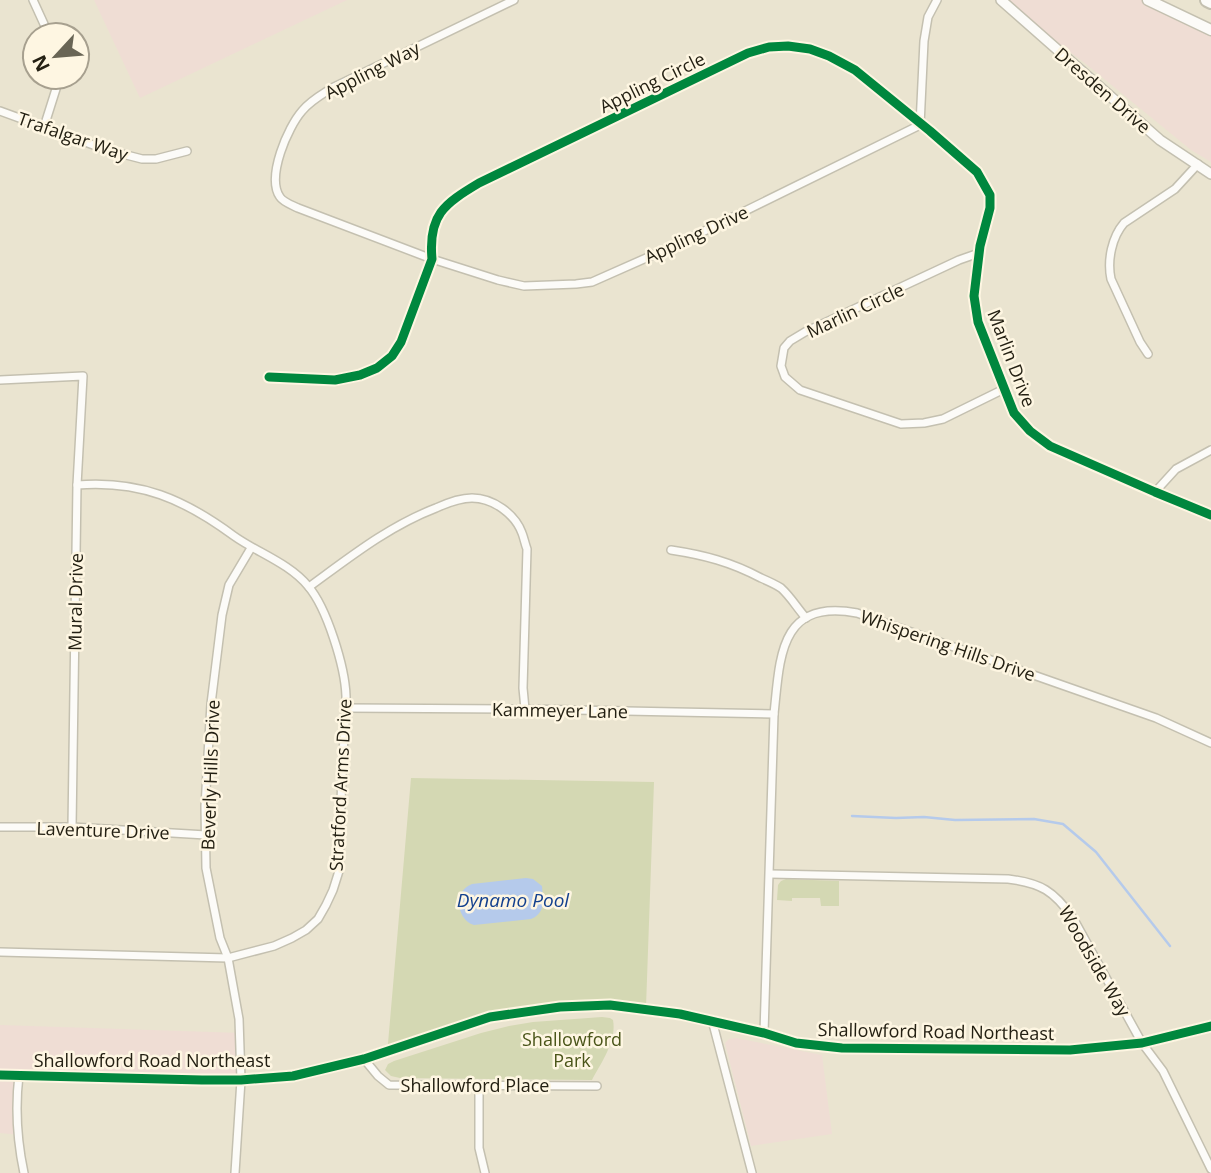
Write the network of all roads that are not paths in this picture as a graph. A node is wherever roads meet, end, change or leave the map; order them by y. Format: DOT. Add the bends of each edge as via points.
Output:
graph roads {
  1 [pos="33,0"];
  2 [pos="514,0"];
  3 [pos="937,0"];
  4 [pos="1001,0"];
  5 [pos="1148,0"];
  6 [pos="43,21"];
  7 [pos="1211,30"];
  8 [pos="55,91"];
  9 [pos="0,111"];
  10 [pos="920,125"];
  11 [pos="44,127"];
  12 [pos="187,151"];
  13 [pos="1198,164"];
  14 [pos="1211,174"];
  15 [pos="341,224"];
  16 [pos="979,253"];
  17 [pos="432,259"];
  18 [pos="1148,354"];
  19 [pos="269,377"];
  20 [pos="0,380"];
  21 [pos="1004,389"];
  22 [pos="1211,450"];
  23 [pos="77,485"];
  24 [pos="1155,492"];
  25 [pos="1211,515"];
  26 [pos="251,548"];
  27 [pos="671,550"];
  28 [pos="309,587"];
  29 [pos="806,618"];
  30 [pos="345,708"];
  31 [pos="525,709"];
  32 [pos="774,714"];
  33 [pos="1211,743"];
  34 [pos="0,827"];
  35 [pos="72,827"];
  36 [pos="206,835"];
  37 [pos="770,874"];
  38 [pos="0,952"];
  39 [pos="228,958"];
  40 [pos="712,1020"];
  41 [pos="1211,1026"];
  42 [pos="764,1033"];
  43 [pos="1142,1043"];
  44 [pos="364,1059"];
  45 [pos="0,1075"];
  46 [pos="19,1075"];
  47 [pos="241,1080"];
  48 [pos="479,1085"];
  49 [pos="597,1086"];
  50 [pos="1211,1169"];
  51 [pos="24,1173"];
  52 [pos="235,1173"];
  53 [pos="485,1173"];
  54 [pos="752,1173"];
  1 -- 6 [label="street"];
  2 -- 15 [label="street, Appling Way" via="332,88 300,113 276,167 278,195"];
  3 -- 10 [label="street" via="924,41"];
  4 -- 13 [label="street, Dresden Drive" via="1160,140"];
  5 -- 7 [label="main road"];
  8 -- 11 [label="street"];
  9 -- 11 [label="street, Trafalgar Way"];
  10 -- 16 [label="street, Marlin Drive" via="977,172 990,195"];
  10 -- 17 [label="street, Appling Drive" via="592,282 524,286"];
  10 -- 17 [label="street, Appling Circle" via="855,70 829,56 810,49 769,47 668,91 456,197 433,225"];
  11 -- 12 [label="street, Trafalgar Way" via="142,159"];
  13 -- 14 [label="street, Dresden Drive"];
  13 -- 18 [label="street" via="1175,189 1124,223 1110,257 1111,279"];
  15 -- 17 [label="street, Appling Drive"];
  16 -- 21 [label="street, Marlin Drive" via="974,296 978,322"];
  16 -- 21 [label="street, Marlin Circle" via="805,332 784,348 781,366 785,377 800,390 901,424 943,419"];
  17 -- 19 [label="street, Appling Circle" via="401,342 377,368 335,380"];
  20 -- 23 [label="street, Mural Drive" via="83,376"];
  21 -- 24 [label="street, Marlin Drive" via="1014,413 1050,446"];
  22 -- 24 [label="street" via="1177,469"];
  23 -- 26 [label="street, Stratford Arms Drive" via="131,486 160,494 218,524"];
  23 -- 35 [label="street, Mural Drive"];
  24 -- 25 [label="street, Marlin Drive"];
  26 -- 28 [label="street, Stratford Arms Drive" via="284,565"];
  26 -- 36 [label="street, Beverly Hills Drive" via="229,585 222,614 211,704"];
  27 -- 29 [label="street" via="729,563 779,587"];
  28 -- 30 [label="street, Stratford Arms Drive" via="339,658"];
  28 -- 31 [label="street" via="381,535 416,516 471,498 500,507 522,532 527,549"];
  29 -- 32 [label="street" via="789,634 783,648"];
  29 -- 33 [label="street, Whispering Hills Drive" via="838,609 857,613 1156,718"];
  30 -- 31 [label="street, Kammeyer Lane"];
  30 -- 39 [label="street, Stratford Arms Drive" via="339,871 333,890 318,919 306,930 274,946"];
  31 -- 32 [label="street, Kammeyer Lane"];
  32 -- 37 [label="street"];
  34 -- 35 [label="street, Laventure Drive"];
  35 -- 36 [label="street, Laventure Drive"];
  36 -- 39 [label="street, Beverly Hills Drive" via="206,867"];
  37 -- 42 [label="street"];
  37 -- 43 [label="street, Woodside Way" via="1009,879 1041,887 1061,901 1073,918"];
  38 -- 39 [label="street, Stratford Arms Drive"];
  39 -- 47 [label="street, Beverly Hills Drive" via="239,1020"];
  40 -- 42 [label="street, Shallowford Road Northeast"];
  40 -- 44 [label="street, Shallowford Road Northeast" via="610,1005 560,1007 490,1017"];
  40 -- 54 [label="street"];
  41 -- 43 [label="street, Shallowford Road Northeast"];
  42 -- 43 [label="street, Shallowford Road Northeast" via="842,1048 1070,1050"];
  43 -- 50 [label="street, Woodside Way" via="1163,1071"];
  44 -- 47 [label="street, Shallowford Road Northeast" via="293,1076"];
  44 -- 48 [label="street, Shallowford Place" via="389,1085"];
  45 -- 46 [label="street, Shallowford Road Northeast"];
  46 -- 47 [label="street, Shallowford Road Northeast"];
  46 -- 51 [label="street" via="16,1104"];
  47 -- 52 [label="street, Beverly Hills Drive"];
  48 -- 49 [label="street, Shallowford Place"];
  48 -- 53 [label="street" via="479,1148"];
}
